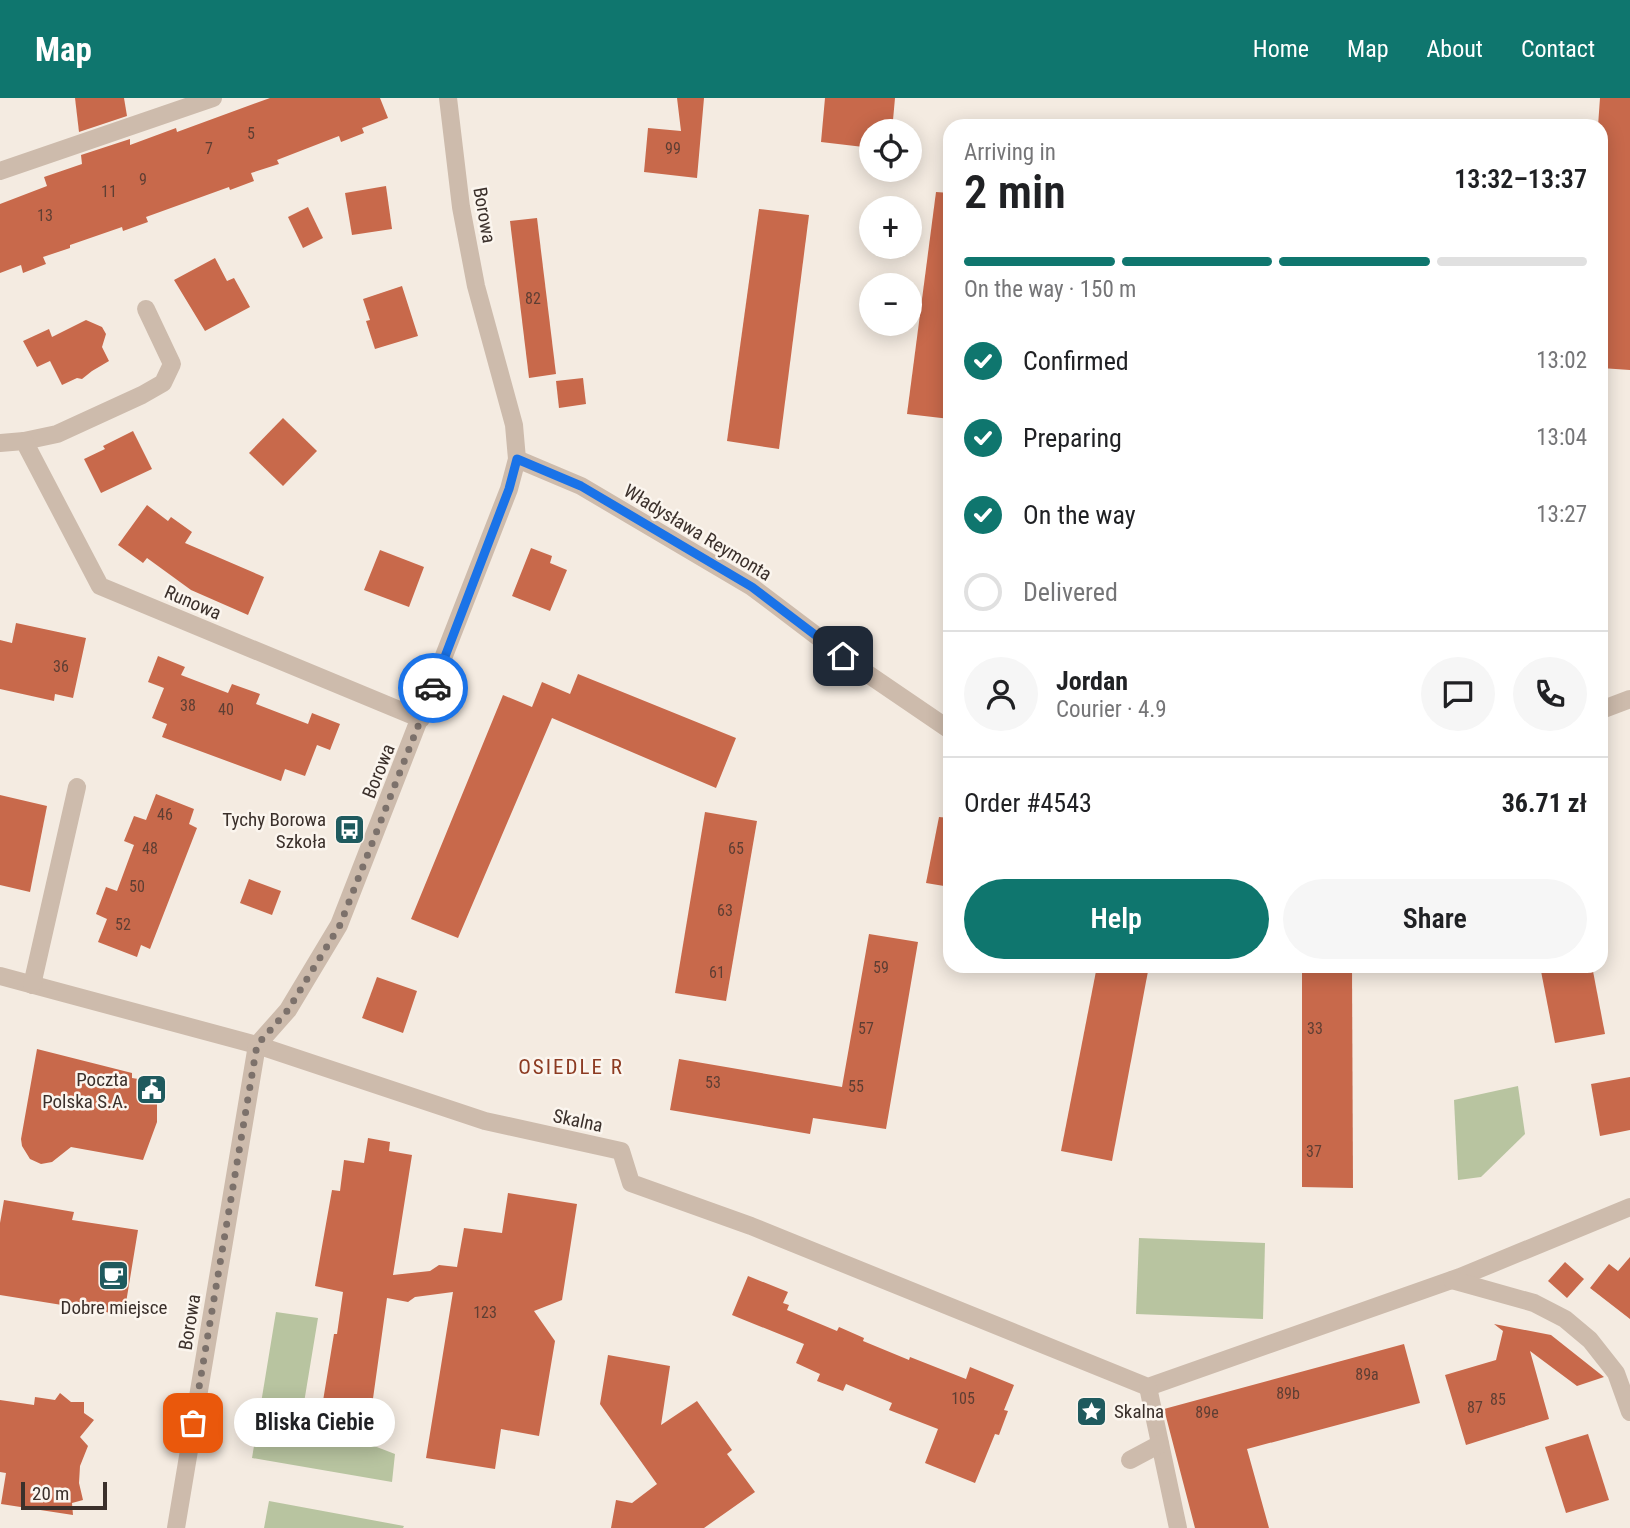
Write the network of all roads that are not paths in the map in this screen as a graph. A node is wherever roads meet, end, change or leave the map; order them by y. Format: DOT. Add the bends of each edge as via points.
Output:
graph roads {
  1 [pos="213,98"];
  2 [pos="448,98"];
  3 [pos="0,171"];
  4 [pos="146,309"];
  5 [pos="24,441"];
  6 [pos="0,443"];
  7 [pos="517,459"];
  8 [pos="1630,699"];
  9 [pos="1608,707"];
  10 [pos="421,719"];
  11 [pos="943,725"];
  12 [pos="77,787"];
  13 [pos="0,976"];
  14 [pos="32,985"];
  15 [pos="257,1045"];
  16 [pos="1630,1207"];
  17 [pos="1452,1280"];
  18 [pos="1149,1387"];
  19 [pos="1630,1412"];
  20 [pos="1160,1444"];
  21 [pos="1130,1460"];
  22 [pos="176,1528"];
  23 [pos="1178,1528"];
  1 -- 3 [label="street"];
  2 -- 7 [label="street, Borowa" via="476,286 514,425"];
  4 -- 5 [label="street" via="172,364 163,383 57,434"];
  5 -- 6 [label="street"];
  5 -- 10 [label="street, Runowa" via="100,586"];
  7 -- 10 [label="street, Borowa"];
  7 -- 11 [label="street, Władysława Reymonta" via="581,486 752,587"];
  8 -- 9 [label="street"];
  10 -- 15 [label="street, Borowa" via="340,925 288,1010"];
  12 -- 14 [label="street"];
  13 -- 14 [label="street, Skalna"];
  14 -- 15 [label="street, Skalna"];
  15 -- 18 [label="street, Skalna" via="485,1121 621,1151 631,1183 751,1226"];
  15 -- 22 [label="street, Borowa"];
  16 -- 17 [label="street"];
  17 -- 18 [label="street"];
  17 -- 19 [label="street" via="1534,1303 1565,1319 1590,1340 1616,1373"];
  18 -- 20 [label="street"];
  20 -- 21 [label="street"];
  20 -- 23 [label="street"];
}
